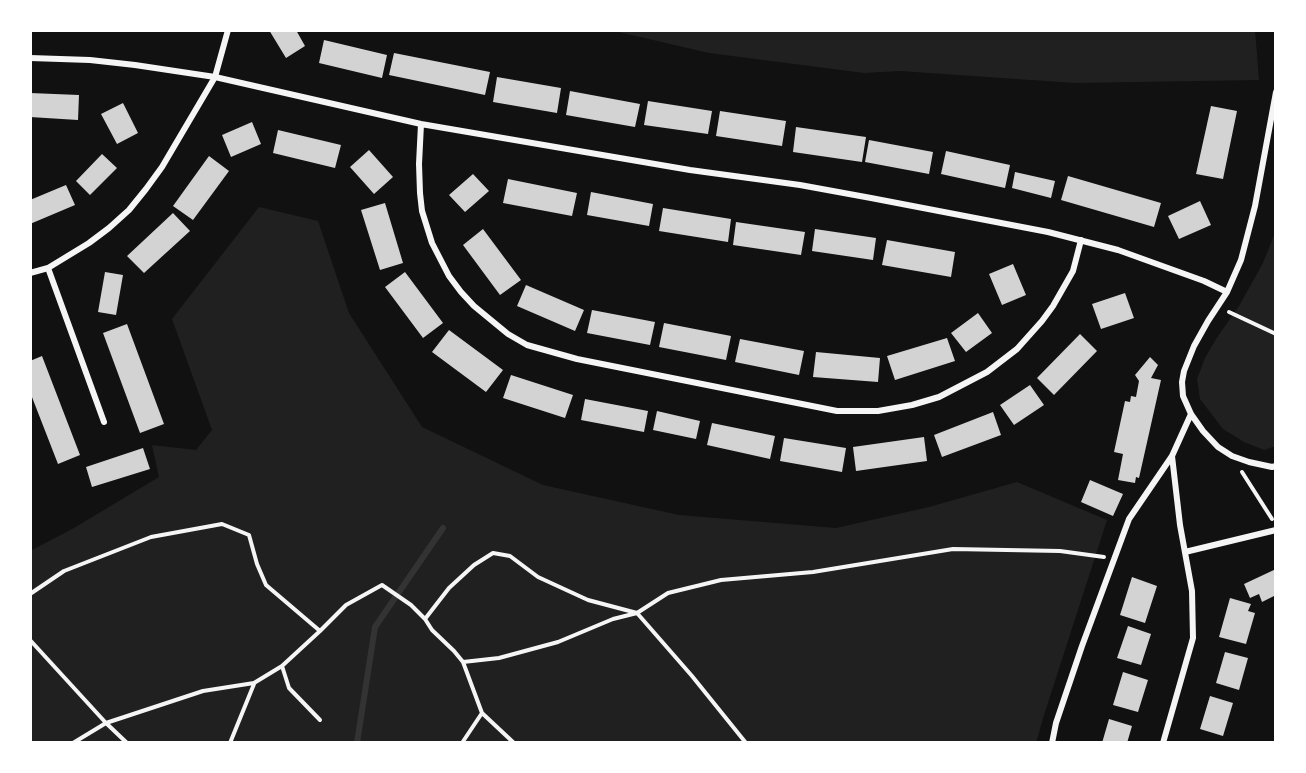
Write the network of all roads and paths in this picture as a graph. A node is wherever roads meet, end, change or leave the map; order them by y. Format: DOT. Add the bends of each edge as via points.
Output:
graph roads {
  1 [pos="228,30"];
  2 [pos="30,58"];
  3 [pos="215,77"];
  4 [pos="1276,92"];
  5 [pos="421,124"];
  6 [pos="1081,240"];
  7 [pos="48,268"];
  8 [pos="30,273"];
  9 [pos="1227,292"];
  10 [pos="1218,305"];
  11 [pos="1276,334"];
  12 [pos="1191,414"];
  13 [pos="104,422"];
  14 [pos="1172,456"];
  15 [pos="1232,456"];
  16 [pos="1276,466"];
  17 [pos="1276,525"];
  18 [pos="1276,530"];
  19 [pos="1185,552"];
  20 [pos="1114,558"];
  21 [pos="30,594"];
  22 [pos="637,613"];
  23 [pos="425,619"];
  24 [pos="320,631"];
  25 [pos="30,640"];
  26 [pos="463,662"];
  27 [pos="282,666"];
  28 [pos="254,683"];
  29 [pos="482,713"];
  30 [pos="320,720"];
  31 [pos="106,723"];
  32 [pos="73,743"];
  33 [pos="127,743"];
  34 [pos="230,743"];
  35 [pos="462,743"];
  36 [pos="514,743"];
  37 [pos="746,743"];
  38 [pos="1052,743"];
  39 [pos="1163,743"];
  1 -- 3 [label="street"];
  2 -- 3 [label="street" via="90,60"];
  3 -- 5 [label="street"];
  3 -- 7 [label="street" via="162,167 129,210 89,243"];
  4 -- 9 [label="street" via="1255,206 1241,260"];
  5 -- 6 [label="street" via="871,198"];
  5 -- 6 [label="street" via="420,193 432,243 461,292 508,334 527,345 577,359 837,411 878,411 939,398 987,372 1017,349 1053,306 1072,271"];
  6 -- 9 [label="street"];
  7 -- 8 [label="street"];
  7 -- 13 [label="street"];
  9 -- 10 [label="street"];
  10 -- 11 [label="path"];
  10 -- 12 [label="street" via="1184,370 1184,396"];
  12 -- 14 [label="street"];
  12 -- 15 [label="street" via="1210,439"];
  14 -- 19 [label="street"];
  14 -- 20 [label="street" via="1129,519"];
  15 -- 16 [label="street"];
  15 -- 17 [label="path"];
  18 -- 19 [label="street"];
  19 -- 39 [label="street" via="1193,639"];
  20 -- 22 [label="path" via="1060,551 952,549 813,572 721,580 668,593"];
  20 -- 38 [label="street"];
  21 -- 24 [label="path" via="64,571 151,537 222,524 249,535 266,585"];
  22 -- 23 [label="path" via="588,600 538,577 510,556 493,553 449,588"];
  22 -- 26 [label="path" via="558,642 499,658"];
  22 -- 37 [label="path"];
  23 -- 24 [label="path" via="382,585 346,605"];
  23 -- 26 [label="path"];
  24 -- 27 [label="path"];
  25 -- 31 [label="path"];
  26 -- 29 [label="path"];
  27 -- 28 [label="path"];
  27 -- 30 [label="path" via="289,688"];
  28 -- 31 [label="path" via="203,691"];
  28 -- 34 [label="path"];
  29 -- 35 [label="path"];
  29 -- 36 [label="path"];
  31 -- 32 [label="path"];
  31 -- 33 [label="path"];
}
